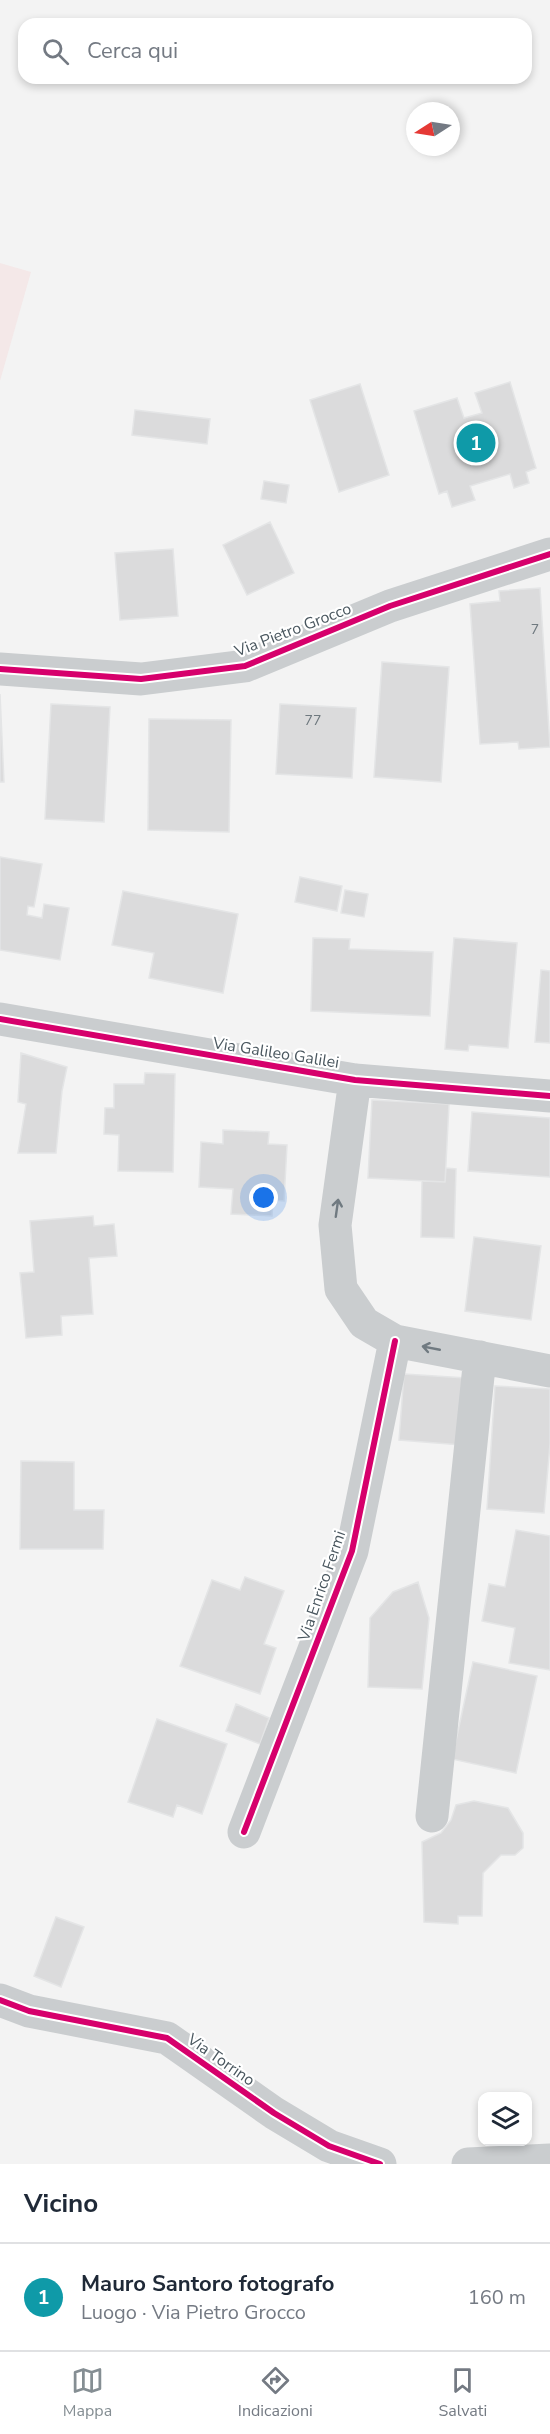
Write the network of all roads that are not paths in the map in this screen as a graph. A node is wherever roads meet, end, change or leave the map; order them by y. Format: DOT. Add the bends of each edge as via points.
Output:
graph roads {
  1 [pos="550,554"];
  2 [pos="0,669"];
  3 [pos="0,1018"];
  4 [pos="355,1080"];
  5 [pos="550,1096"];
  6 [pos="395,1341"];
  7 [pos="480,1357"];
  8 [pos="550,1371"];
  9 [pos="432,1816"];
  10 [pos="244,1832"];
  11 [pos="0,2000"];
  12 [pos="550,2160"];
  13 [pos="380,2164"];
  14 [pos="468,2164"];
  1 -- 2 [label="street, Via Pietro Grocco" via="390,606 245,666 141,679"];
  3 -- 4 [label="street, Via Galileo Galilei"];
  4 -- 5 [label="street, Via Galileo Galilei"];
  6 -- 4 [label="street, one-way" via="364,1323 341,1289 335,1225"];
  7 -- 6 [label="street, one-way"];
  6 -- 10 [label="street, Via Enrico Fermi" via="352,1551"];
  7 -- 8 [label="street"];
  7 -- 9 [label="street"];
  11 -- 13 [label="street, Via Torrino" via="29,2011 167,2038 328,2146"];
  12 -- 14 [label="street"];
}
